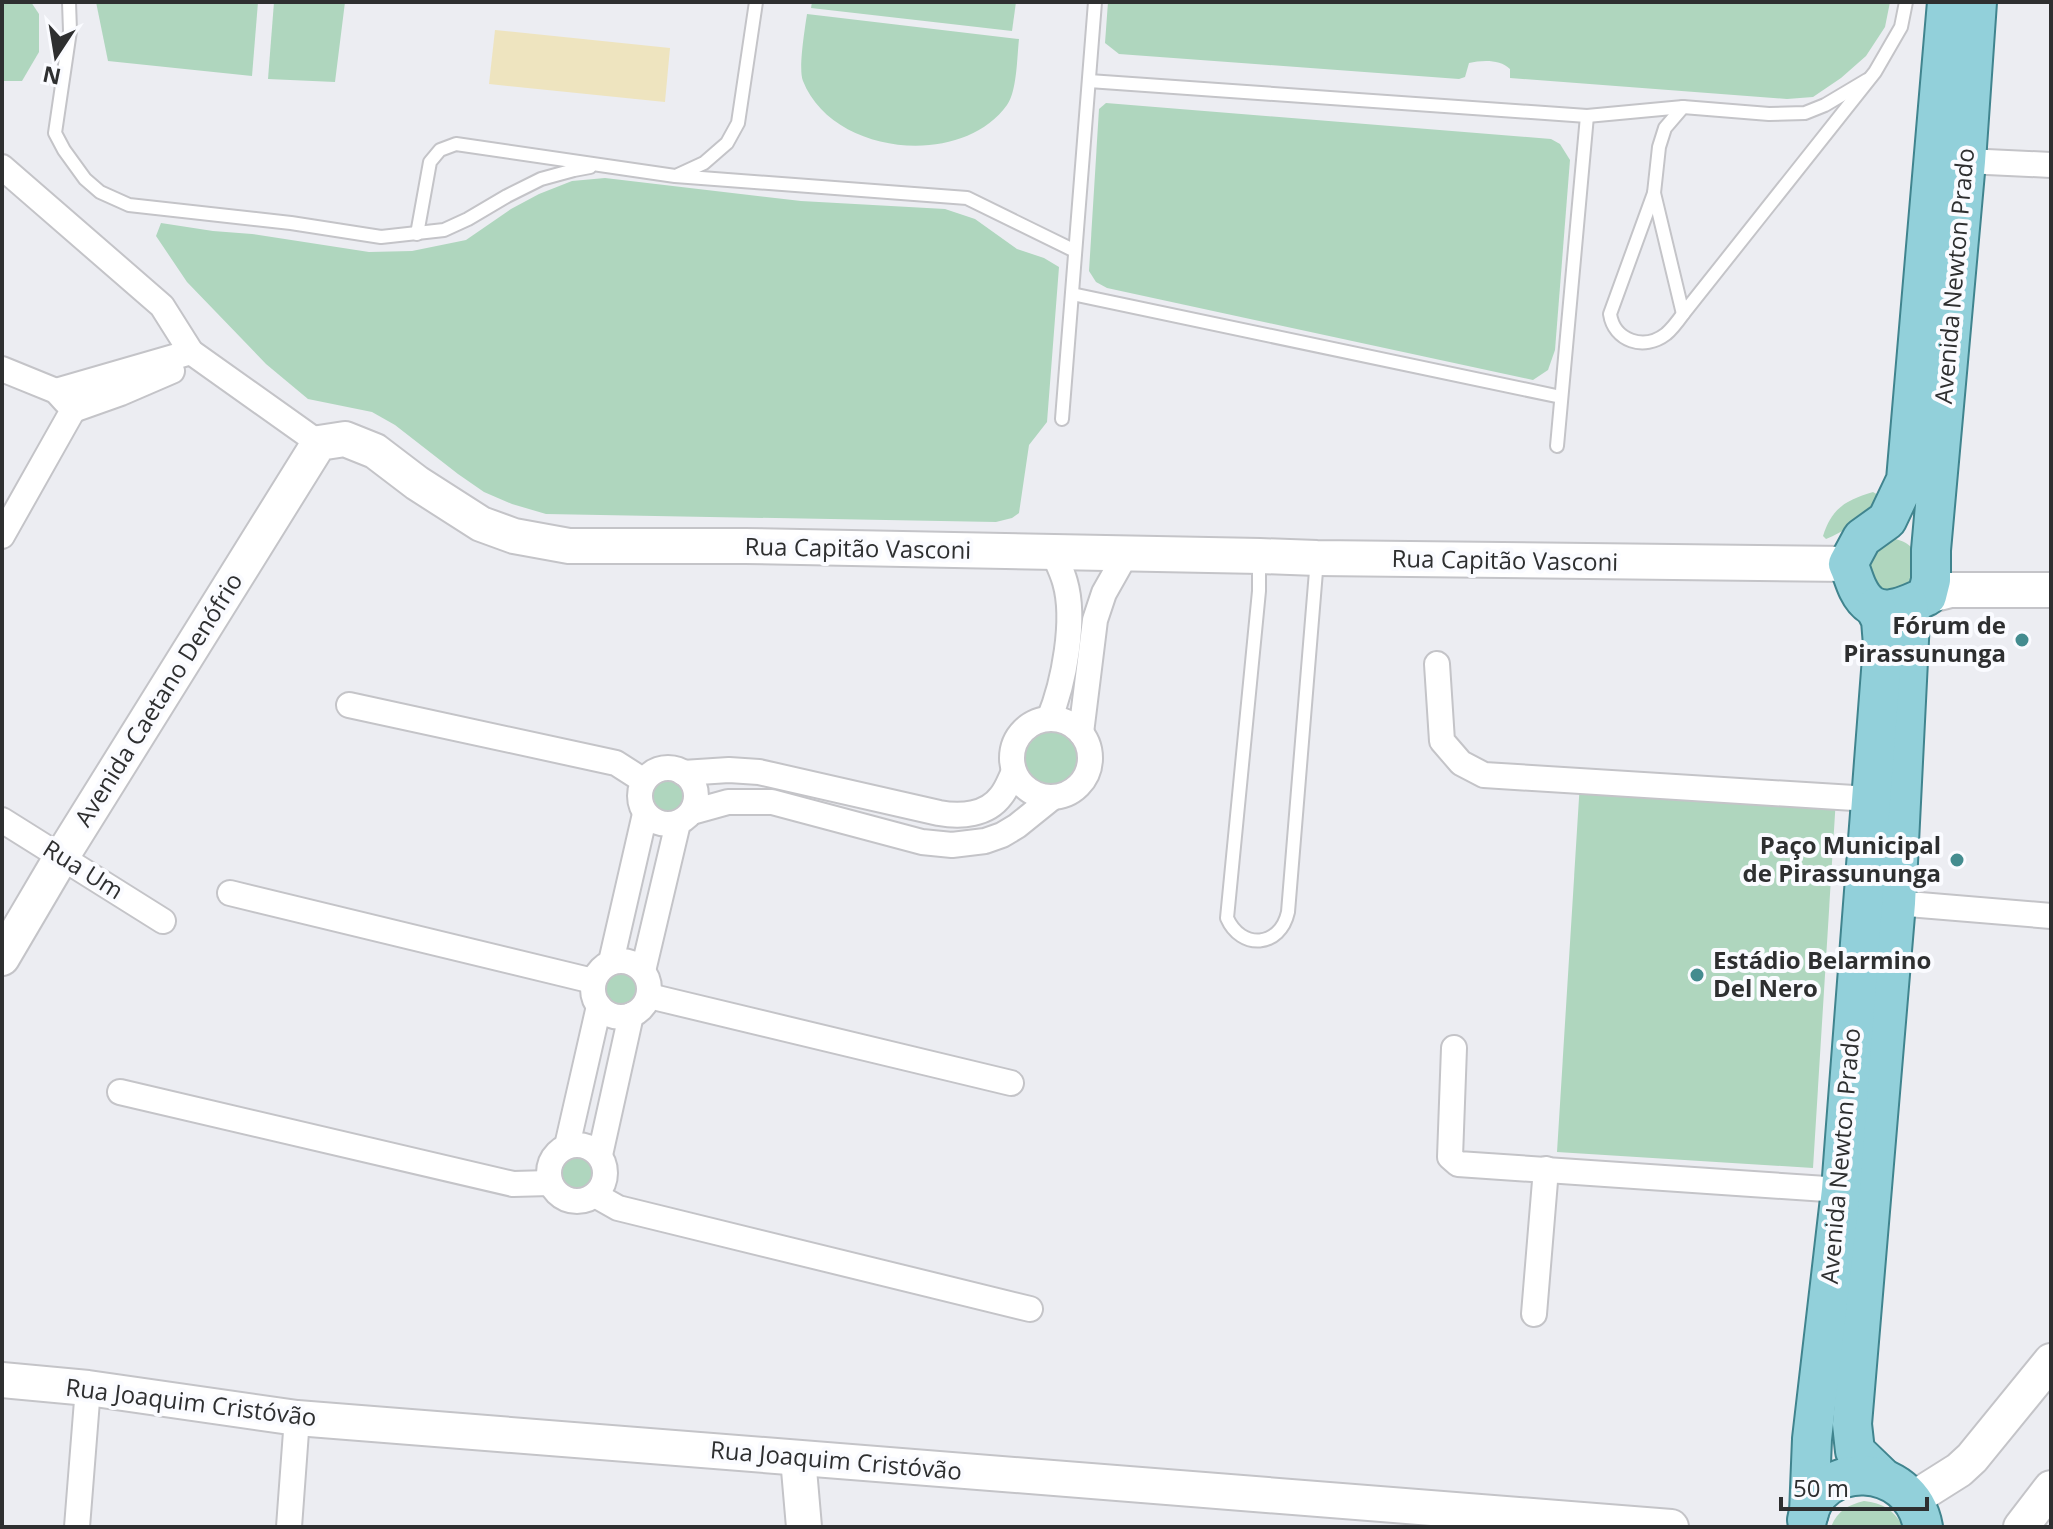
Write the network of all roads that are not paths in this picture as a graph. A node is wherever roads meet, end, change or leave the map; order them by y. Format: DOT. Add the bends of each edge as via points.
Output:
graph roads {
  1 [pos="69,2"];
  2 [pos="756,2"];
  3 [pos="1095,2"];
  4 [pos="1906,2"];
  5 [pos="1947,2"];
  6 [pos="1977,2"];
  7 [pos="1867,80"];
  8 [pos="1089,81"];
  9 [pos="1683,107"];
  10 [pos="1587,116"];
  11 [pos="1966,161"];
  12 [pos="604,165"];
  13 [pos="2051,165"];
  14 [pos="2,167"];
  15 [pos="675,176"];
  16 [pos="1654,193"];
  17 [pos="417,234"];
  18 [pos="1075,251"];
  19 [pos="1072,294"];
  20 [pos="1683,314"];
  21 [pos="195,356"];
  22 [pos="2,369"];
  23 [pos="56,391"];
  24 [pos="1561,397"];
  25 [pos="73,410"];
  26 [pos="1062,419"];
  27 [pos="319,443"];
  28 [pos="1557,446"];
  29 [pos="1887,520"];
  30 [pos="2,536"];
  31 [pos="1931,550"];
  32 [pos="1053,552"];
  33 [pos="1126,554"];
  34 [pos="1260,556"];
  35 [pos="1317,558"];
  36 [pos="1848,564"];
  37 [pos="2051,590"];
  38 [pos="1903,603"];
  39 [pos="1070,615"];
  40 [pos="1095,620"];
  41 [pos="1437,664"];
  42 [pos="1074,682"];
  43 [pos="349,705"];
  44 [pos="1049,719"];
  45 [pos="1081,733"];
  46 [pos="1014,772"];
  47 [pos="683,773"];
  48 [pos="644,781"];
  49 [pos="1053,797"];
  50 [pos="1870,799"];
  51 [pos="645,814"];
  52 [pos="685,818"];
  53 [pos="2,820"];
  54 [pos="62,856"];
  55 [pos="230,893"];
  56 [pos="1896,903"];
  57 [pos="2051,916"];
  58 [pos="163,921"];
  59 [pos="2,958"];
  60 [pos="611,962"];
  61 [pos="643,971"];
  62 [pos="593,981"];
  63 [pos="649,996"];
  64 [pos="599,1006"];
  65 [pos="631,1015"];
  66 [pos="1454,1048"];
  67 [pos="1011,1083"];
  68 [pos="120,1092"];
  69 [pos="567,1146"];
  70 [pos="600,1155"];
  71 [pos="1546,1169"];
  72 [pos="550,1183"];
  73 [pos="1841,1190"];
  74 [pos="595,1195"];
  75 [pos="1030,1309"];
  76 [pos="1534,1314"];
  77 [pos="2051,1361"];
  78 [pos="2,1380"];
  79 [pos="88,1388"];
  80 [pos="297,1418"];
  81 [pos="798,1458"];
  82 [pos="2051,1488"];
  83 [pos="1905,1498"];
  84 [pos="1807,1520"];
  85 [pos="1590,1524"];
  86 [pos="77,1527"];
  87 [pos="289,1527"];
  88 [pos="804,1527"];
  89 [pos="1671,1527"];
  90 [pos="2021,1527"];
  1 -- 17 [label="lane" via="70,31 55,133 85,179 100,192 129,205 163,210 381,237"];
  2 -- 15 [label="lane" via="738,123 727,143 704,163"];
  3 -- 8 [label="lane"];
  4 -- 7 [label="lane" via="1901,27"];
  5 -- 29 [label="main road, Avenida Newton Prado" via="1906,480"];
  6 -- 11 [label="main road, Avenida Newton Prado"];
  7 -- 9 [label="lane" via="1805,113"];
  7 -- 20 [label="lane"];
  8 -- 10 [label="lane"];
  8 -- 18 [label="lane"];
  9 -- 10 [label="lane"];
  9 -- 16 [label="lane" via="1665,128"];
  10 -- 24 [label="lane"];
  11 -- 13 [label="street"];
  11 -- 31 [label="main road, Avenida Newton Prado"];
  12 -- 15 [label="lane"];
  12 -- 17 [label="lane" via="541,179 456,225"];
  12 -- 17 [label="lane" via="456,144 440,150 430,162"];
  14 -- 21 [label="street" via="162,306"];
  15 -- 18 [label="lane" via="967,198"];
  16 -- 20 [label="lane"];
  16 -- 20 [label="lane" via="1610,314 1611,324 1618,335 1642,342 1665,335"];
  18 -- 19 [label="lane"];
  19 -- 24 [label="lane"];
  19 -- 26 [label="lane"];
  21 -- 23 [label="street"];
  21 -- 25 [label="street"];
  21 -- 27 [label="street"];
  22 -- 23 [label="street"];
  23 -- 25 [label="street"];
  24 -- 28 [label="lane"];
  25 -- 30 [label="street"];
  27 -- 32 [label="street, Rua Capitão Vasconi" via="345,439 375,451 481,524 569,546"];
  27 -- 54 [label="street, Avenida Caetano Denófrio"];
  29 -- 31 [label="main road"];
  29 -- 36 [label="main road" via="1862,538"];
  31 -- 38 [label="main road" via="1931,580"];
  32 -- 33 [label="street, Rua Capitão Vasconi"];
  32 -- 39 [label="street" via="1066,582"];
  33 -- 34 [label="street, Rua Capitão Vasconi"];
  33 -- 40 [label="street"];
  34 -- 35 [label="street, Rua Capitão Vasconi"];
  34 -- 35 [label="lane" via="1227,918 1237,933 1254,941 1277,933 1288,912"];
  35 -- 36 [label="street, Rua Capitão Vasconi"];
  36 -- 38 [label="main road" via="1859,593"];
  37 -- 38 [label="street" via="1950,590"];
  38 -- 50 [label="main road, Avenida Newton Prado" via="1881,620"];
  38 -- 56 [label="main road, Avenida Newton Prado" via="1910,620"];
  39 -- 40 [label="street"];
  39 -- 42 [label="street"];
  40 -- 42 [label="street"];
  41 -- 50 [label="street" via="1442,741 1461,763 1484,775"];
  42 -- 44 [label="street"];
  42 -- 45 [label="street"];
  43 -- 48 [label="street" via="616,763"];
  44 -- 45 [label="street"];
  44 -- 46 [label="street" via="1026,727 1018,736 1011,760"];
  45 -- 49 [label="street" via="1088,744 1089,768 1075,788"];
  46 -- 47 [label="street" via="993,803 963,816 759,772"];
  46 -- 49 [label="street" via="1029,791"];
  47 -- 48 [label="street" via="666,768"];
  47 -- 52 [label="street" via="697,795"];
  48 -- 51 [label="street" via="639,798"];
  49 -- 52 [label="street" via="1002,835 952,845 922,842 772,802 728,802"];
  50 -- 73 [label="main road, Avenida Newton Prado"];
  51 -- 52 [label="street" via="660,824"];
  51 -- 60 [label="street"];
  52 -- 61 [label="street"];
  53 -- 54 [label="street, Rua Um"];
  54 -- 58 [label="street, Rua Um"];
  54 -- 59 [label="street, Avenida Caetano Denófrio"];
  55 -- 62 [label="street"];
  56 -- 57 [label="street"];
  56 -- 83 [label="main road, Avenida Newton Prado" via="1852,1424 1855,1451"];
  60 -- 61 [label="street" via="629,961"];
  60 -- 62 [label="street"];
  61 -- 63 [label="street"];
  62 -- 64 [label="street"];
  63 -- 65 [label="street"];
  63 -- 67 [label="street"];
  64 -- 65 [label="street" via="614,1016"];
  64 -- 69 [label="street"];
  65 -- 70 [label="street"];
  66 -- 71 [label="street" via="1452,1161"];
  68 -- 72 [label="street" via="513,1184"];
  69 -- 70 [label="street" via="585,1146"];
  69 -- 72 [label="street" via="553,1157"];
  70 -- 74 [label="street" via="606,1172"];
  71 -- 73 [label="street"];
  71 -- 76 [label="street"];
  72 -- 74 [label="street" via="570,1201"];
  73 -- 84 [label="main road, Avenida Newton Prado"];
  74 -- 75 [label="street" via="618,1208"];
  77 -- 83 [label="street" via="1972,1458"];
  78 -- 79 [label="street, Rua Joaquim Cristóvão"];
  79 -- 80 [label="street, Rua Joaquim Cristóvão"];
  79 -- 86 [label="street"];
  80 -- 81 [label="street, Rua Joaquim Cristóvão"];
  80 -- 87 [label="street"];
  81 -- 85 [label="street, Rua Joaquim Cristóvão"];
  81 -- 88 [label="street"];
  82 -- 90 [label="street"];
  83 -- 84 [label="main road" via="1865,1475 1847,1477 1817,1497"];
  85 -- 89 [label="street, Rua Joaquim Cristóvão"];
}
